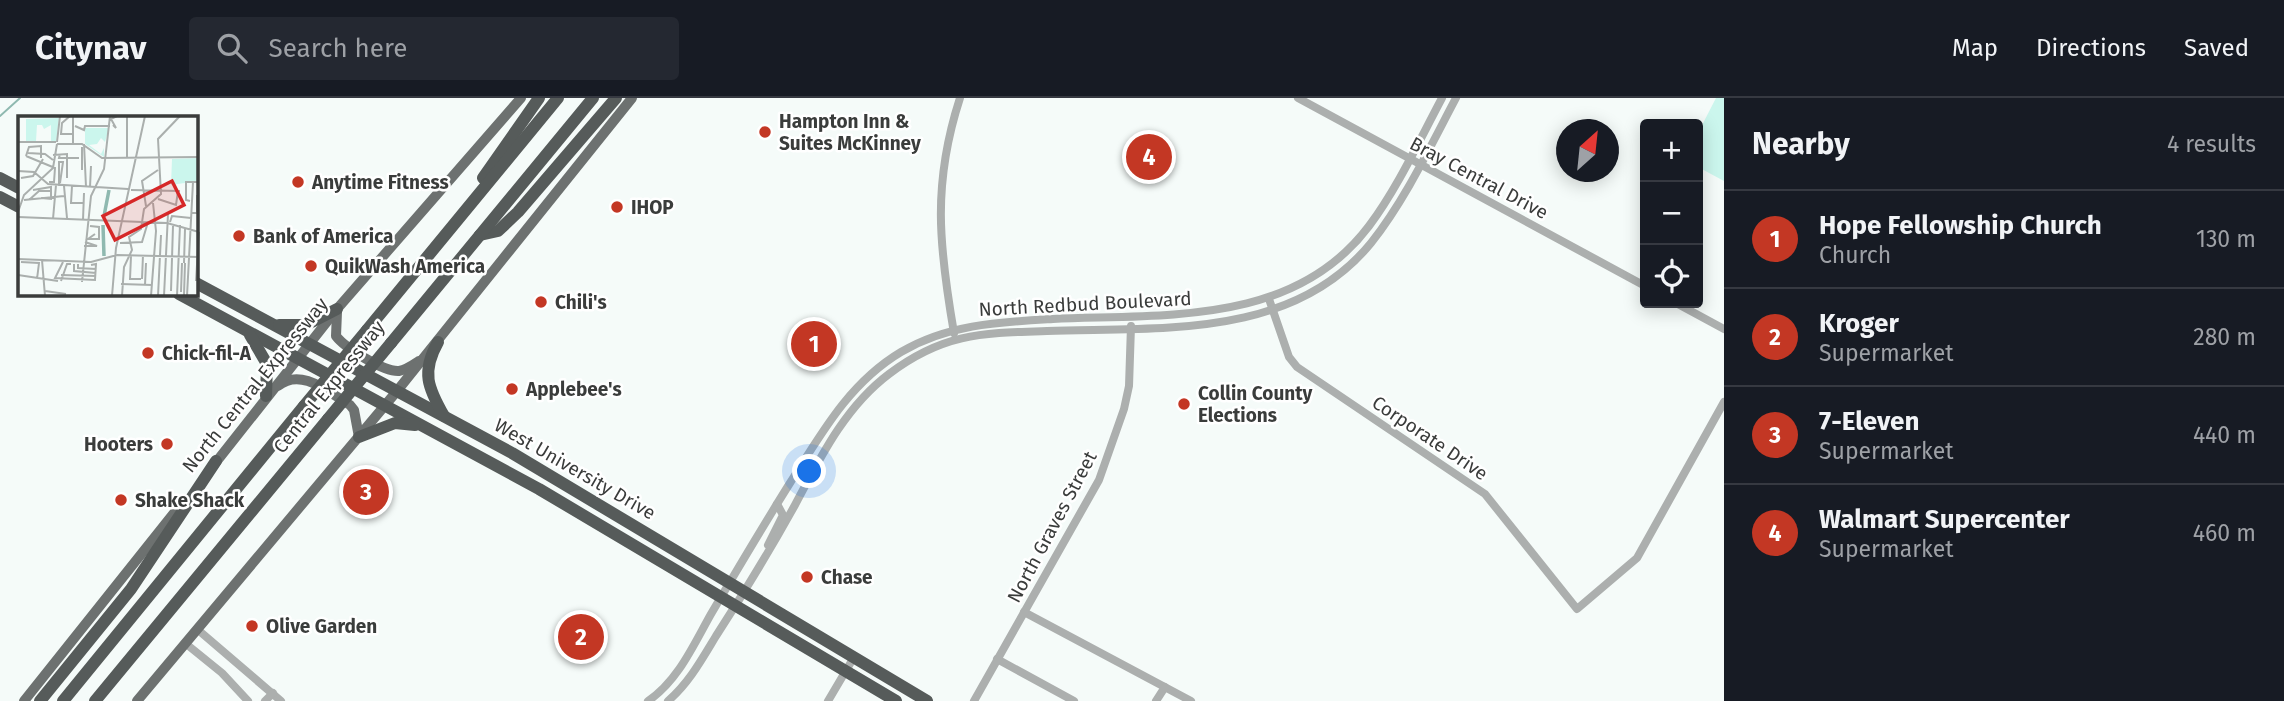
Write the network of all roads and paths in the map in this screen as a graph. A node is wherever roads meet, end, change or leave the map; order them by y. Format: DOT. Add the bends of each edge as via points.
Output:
graph roads {
  1 [pos="521,98"];
  2 [pos="539,98"];
  3 [pos="558,98"];
  4 [pos="593,98"];
  5 [pos="616,98"];
  6 [pos="632,98"];
  7 [pos="960,98"];
  8 [pos="1298,98"];
  9 [pos="1442,98"];
  10 [pos="1456,98"];
  11 [pos="1409,158"];
  12 [pos="1420,163"];
  13 [pos="0,178"];
  14 [pos="18,187"];
  15 [pos="0,197"];
  16 [pos="18,207"];
  17 [pos="480,235"];
  18 [pos="428,256"];
  19 [pos="1640,283"];
  20 [pos="198,284"];
  21 [pos="183,296"];
  22 [pos="1269,299"];
  23 [pos="1685,308"];
  24 [pos="337,309"];
  25 [pos="1272,311"];
  26 [pos="1131,316"];
  27 [pos="271,324"];
  28 [pos="1131,328"];
  29 [pos="1724,329"];
  30 [pos="248,332"];
  31 [pos="954,334"];
  32 [pos="438,342"];
  33 [pos="309,344"];
  34 [pos="425,357"];
  35 [pos="297,358"];
  36 [pos="397,391"];
  37 [pos="266,396"];
  38 [pos="1724,402"];
  39 [pos="385,405"];
  40 [pos="444,416"];
  41 [pos="828,422"];
  42 [pos="425,426"];
  43 [pos="838,429"];
  44 [pos="359,437"];
  45 [pos="216,461"];
  46 [pos="776,504"];
  47 [pos="766,555"];
  48 [pos="730,583"];
  49 [pos="744,592"];
  50 [pos="721,597"];
  51 [pos="736,606"];
  52 [pos="1024,612"];
  53 [pos="197,629"];
  54 [pos="185,643"];
  55 [pos="854,657"];
  56 [pos="997,659"];
  57 [pos="845,671"];
  58 [pos="1165,687"];
  59 [pos="273,693"];
  60 [pos="24,701"];
  61 [pos="40,701"];
  62 [pos="63,701"];
  63 [pos="95,701"];
  64 [pos="137,701"];
  65 [pos="248,701"];
  66 [pos="265,701"];
  67 [pos="281,701"];
  68 [pos="648,701"];
  69 [pos="668,701"];
  70 [pos="828,701"];
  71 [pos="895,701"];
  72 [pos="927,701"];
  73 [pos="974,701"];
  74 [pos="1074,701"];
  75 [pos="1156,701"];
  76 [pos="1191,701"];
  1 -- 24 [label="main road, North Central Expressway"];
  2 -- 18 [label="highway"];
  3 -- 18 [label="highway, Central Expressway"];
  4 -- 17 [label="highway, Central Expressway"];
  5 -- 17 [label="highway" via="517,212 498,231"];
  6 -- 32 [label="main road"];
  7 -- 31 [label="street" via="940,200 942,264"];
  8 -- 11 [label="street, Bray Central Drive"];
  9 -- 11 [label="street, North Redbud Boulevard"];
  10 -- 12 [label="street, North Redbud Boulevard"];
  11 -- 12 [label="street, Bray Central Drive"];
  11 -- 22 [label="street, North Redbud Boulevard" via="1382,206 1346,251 1306,281"];
  12 -- 19 [label="street, Bray Central Drive"];
  12 -- 25 [label="street, North Redbud Boulevard" via="1385,224 1354,261 1309,294"];
  13 -- 14 [label="highway"];
  15 -- 16 [label="highway"];
  17 -- 63 [label="highway, Central Expressway, bridge"];
  18 -- 62 [label="highway, Central Expressway, bridge"];
  20 -- 27 [label="highway, West University Drive"];
  21 -- 30 [label="highway, West University Drive"];
  22 -- 25 [label="street, Corporate Drive"];
  22 -- 26 [label="street, North Redbud Boulevard" via="1213,312"];
  23 -- 29 [label="street"];
  24 -- 27 [label="highway" via="306,325"];
  24 -- 33 [label="main road, North Central Expressway"];
  24 -- 34 [label="main road" via="336,336 353,351 394,371"];
  25 -- 28 [label="street, North Redbud Boulevard" via="1216,324"];
  25 -- 38 [label="street, Corporate Drive" via="1297,367 1485,494 1577,609 1637,558"];
  26 -- 28 [label="street, North Graves Street"];
  26 -- 31 [label="street, North Redbud Boulevard" via="1005,322"];
  27 -- 33 [label="highway, West University Drive"];
  28 -- 31 [label="street, North Redbud Boulevard"];
  28 -- 52 [label="street, North Graves Street" via="1129,386 1116,437 1099,480"];
  30 -- 35 [label="highway, West University Drive"];
  30 -- 37 [label="highway" via="267,365"];
  31 -- 41 [label="street, North Redbud Boulevard" via="917,344 888,361 849,394"];
  31 -- 43 [label="street, North Redbud Boulevard" via="886,376"];
  32 -- 34 [label="main road"];
  32 -- 40 [label="highway" via="426,377"];
  33 -- 35 [label="main road, North Central Expressway"];
  33 -- 36 [label="highway, West University Drive"];
  34 -- 36 [label="main road"];
  35 -- 37 [label="main road, North Central Expressway"];
  35 -- 39 [label="highway, West University Drive"];
  36 -- 39 [label="main road"];
  36 -- 40 [label="highway, West University Drive"];
  37 -- 44 [label="main road" via="290,378 306,380 352,407"];
  37 -- 45 [label="main road, North Central Expressway"];
  39 -- 42 [label="highway, West University Drive"];
  39 -- 44 [label="main road"];
  40 -- 48 [label="highway, West University Drive"];
  41 -- 43 [label="street"];
  41 -- 46 [label="street, North Redbud Boulevard"];
  42 -- 44 [label="highway" via="395,424"];
  42 -- 50 [label="highway, West University Drive"];
  43 -- 47 [label="street, North Redbud Boulevard"];
  44 -- 53 [label="main road"];
  45 -- 60 [label="main road, North Central Expressway"];
  45 -- 61 [label="highway" via="131,589"];
  46 -- 47 [label="street" via="783,515"];
  46 -- 48 [label="street, North Redbud Boulevard"];
  47 -- 49 [label="street, North Redbud Boulevard"];
  48 -- 49 [label="highway, West University Drive"];
  48 -- 50 [label="street, North Redbud Boulevard"];
  49 -- 51 [label="street, North Redbud Boulevard"];
  49 -- 55 [label="highway, West University Drive"];
  50 -- 51 [label="highway, West University Drive"];
  50 -- 68 [label="street, North Redbud Boulevard" via="673,679"];
  51 -- 57 [label="highway, West University Drive"];
  51 -- 69 [label="street, North Redbud Boulevard" via="687,682"];
  52 -- 56 [label="street, North Graves Street"];
  52 -- 58 [label="street"];
  53 -- 54 [label="main road"];
  53 -- 59 [label="street"];
  54 -- 64 [label="main road"];
  54 -- 65 [label="street"];
  55 -- 57 [label="street"];
  55 -- 72 [label="highway, West University Drive"];
  56 -- 73 [label="street, North Graves Street"];
  56 -- 74 [label="street"];
  57 -- 70 [label="street"];
  57 -- 71 [label="highway, West University Drive"];
  58 -- 75 [label="street"];
  58 -- 76 [label="street"];
  59 -- 66 [label="street"];
  59 -- 67 [label="street"];
}
